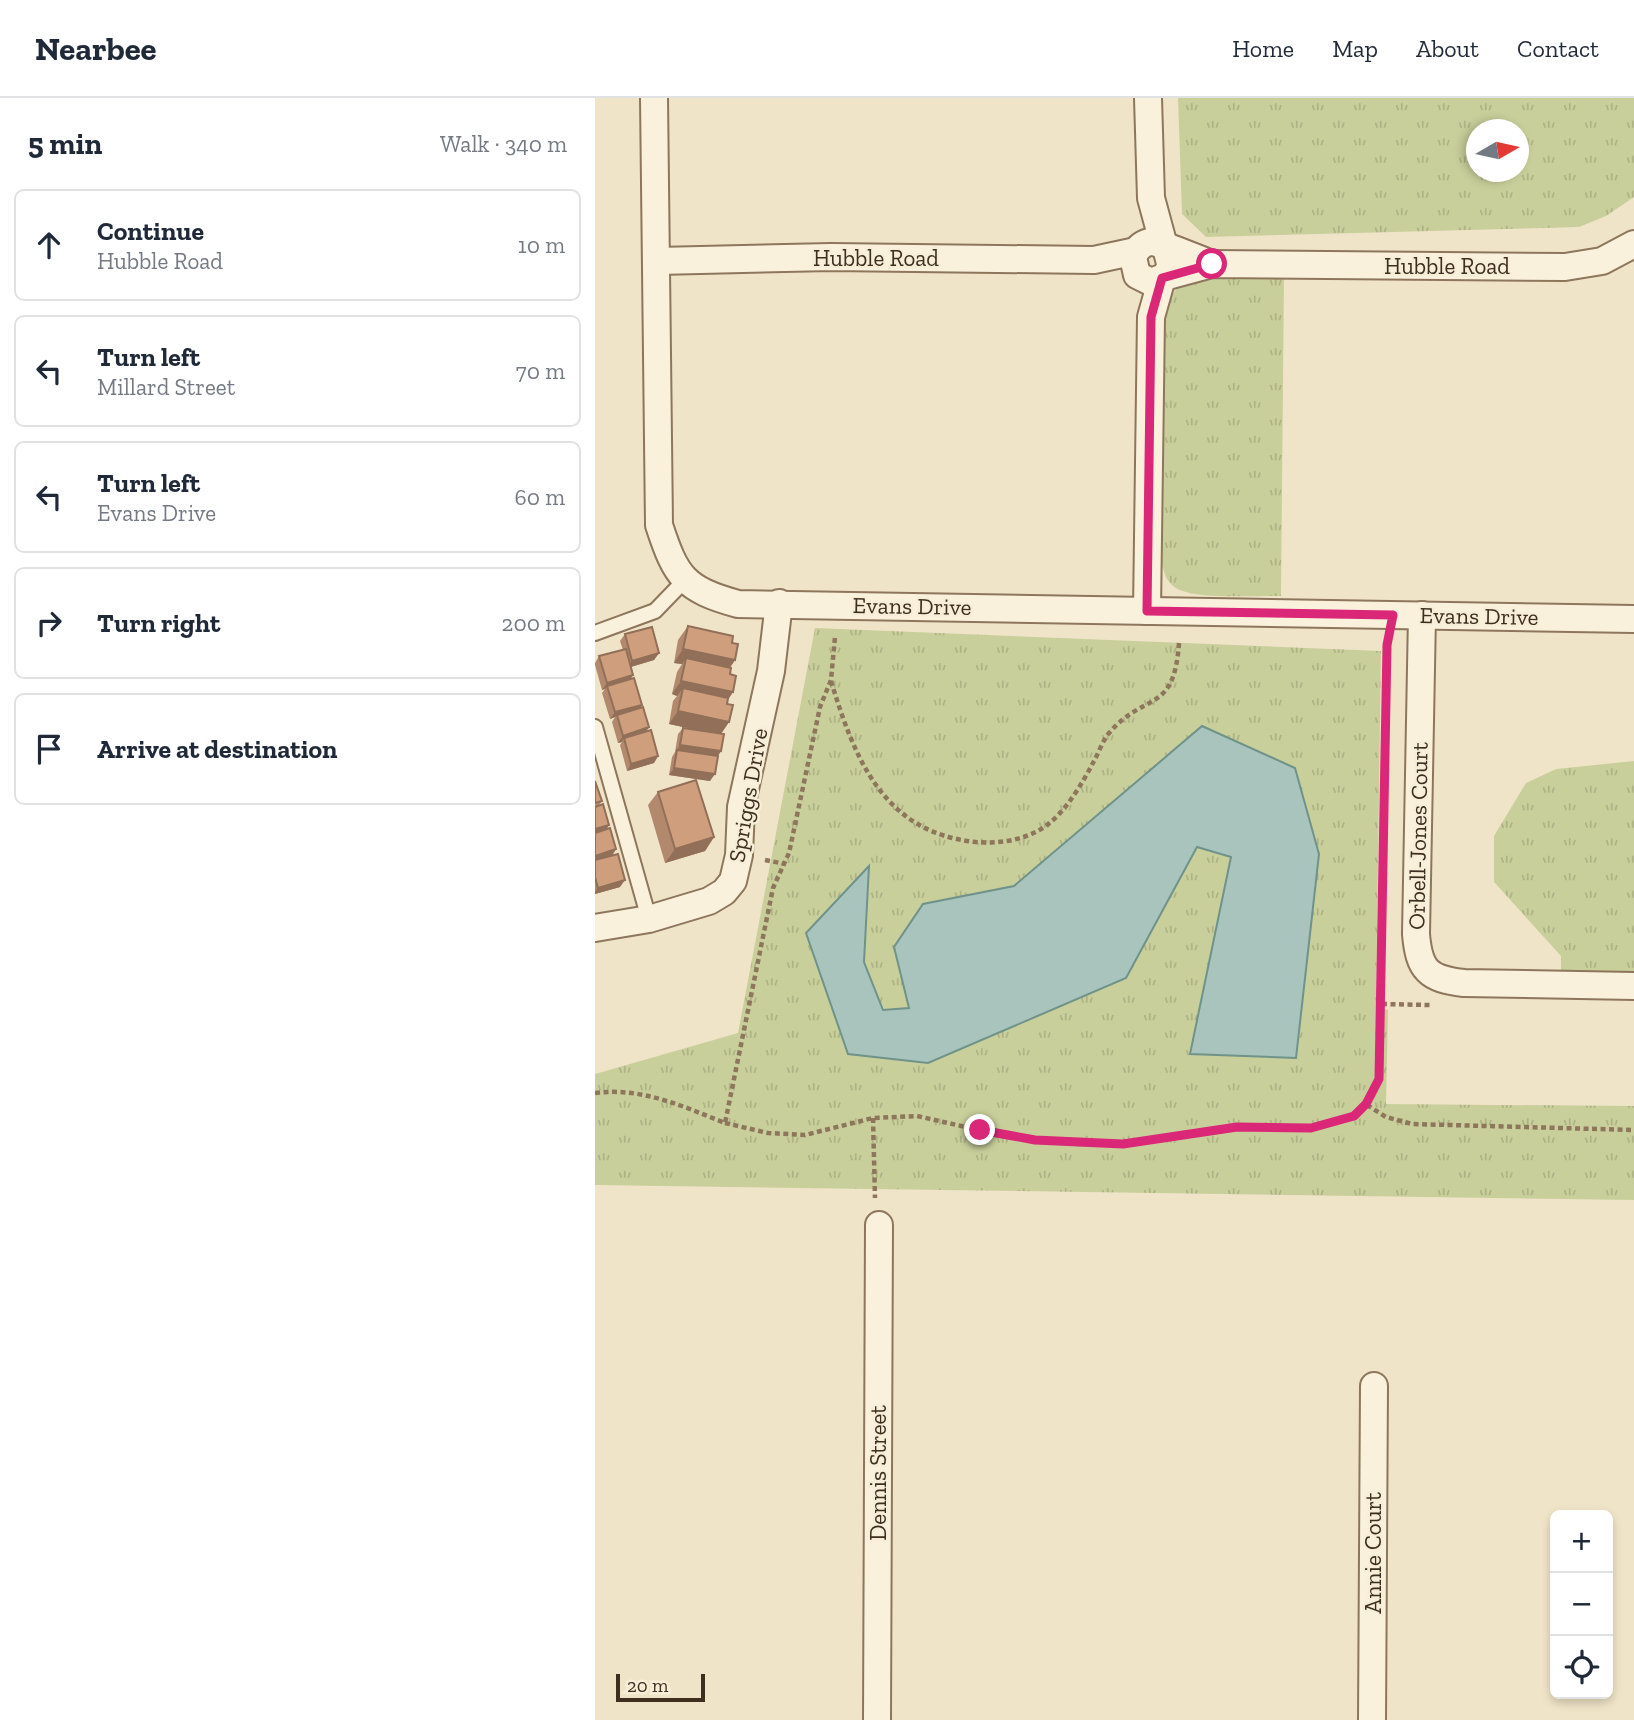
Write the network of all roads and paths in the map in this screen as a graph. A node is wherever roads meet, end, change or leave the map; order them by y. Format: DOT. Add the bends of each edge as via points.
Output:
graph roads {
  1 [pos="654,98"];
  2 [pos="1148,98"];
  3 [pos="1151,198"];
  4 [pos="1634,244"];
  5 [pos="1165,247"];
  6 [pos="658,261"];
  7 [pos="1212,264"];
  8 [pos="1146,268"];
  9 [pos="684,581"];
  10 [pos="779,603"];
  11 [pos="1147,611"];
  12 [pos="1393,615"];
  13 [pos="1422,615"];
  14 [pos="1634,619"];
  15 [pos="595,633"];
  16 [pos="835,637"];
  17 [pos="1179,643"];
  18 [pos="831,680"];
  19 [pos="595,727"];
  20 [pos="649,919"];
  21 [pos="595,928"];
  22 [pos="1634,986"];
  23 [pos="595,1093"];
  24 [pos="1366,1104"];
  25 [pos="873,1118"];
  26 [pos="725,1123"];
  27 [pos="1634,1130"];
  28 [pos="880,1226"];
  29 [pos="1374,1385"];
  30 [pos="877,1720"];
  31 [pos="1371,1720"];
  1 -- 6 [label="street"];
  2 -- 3 [label="street"];
  3 -- 5 [label="street"];
  3 -- 8 [label="street"];
  4 -- 7 [label="street, Hubble Road" via="1602,261 1565,267"];
  5 -- 7 [label="street, Hubble Road"];
  5 -- 8 [label="street" via="1171,260"];
  6 -- 8 [label="street, Hubble Road" via="831,257 1094,260"];
  6 -- 9 [label="street" via="659,525"];
  7 -- 8 [label="street, Hubble Road"];
  8 -- 11 [label="street" via="1151,317"];
  9 -- 10 [label="street, Evans Drive" via="712,597 738,604"];
  9 -- 15 [label="lane" via="655,611"];
  10 -- 11 [label="street, Evans Drive"];
  10 -- 20 [label="street, Spriggs Drive" via="771,671 741,807 733,881 709,901"];
  11 -- 12 [label="street, Evans Drive"];
  12 -- 13 [label="street, Evans Drive"];
  12 -- 24 [label="path" via="1387,645 1380,1062 1379,1079"];
  13 -- 14 [label="street, Evans Drive"];
  13 -- 22 [label="street, Orbell-Jones Court" via="1416,934 1417,954 1426,971 1441,980 1464,983"];
  16 -- 18 [label="path"];
  17 -- 18 [label="path" via="1177,671 1170,688 1109,733 1083,782 1048,825 1020,839 990,843 955,840 907,819 872,781 846,732"];
  18 -- 26 [label="path" via="820,707 789,853 773,888"];
  19 -- 20 [label="lane"];
  20 -- 21 [label="street, Spriggs Drive"];
  23 -- 26 [label="path" via="657,1096"];
  24 -- 25 [label="path" via="1354,1116 1311,1128 1237,1127 1123,1144 1010,1137 917,1116"];
  24 -- 27 [label="path" via="1386,1117 1412,1124"];
  25 -- 26 [label="path" via="805,1135 768,1133"];
  25 -- 28 [label="path" via="874,1191"];
  28 -- 30 [label="street, Dennis Street"];
  29 -- 31 [label="street, Annie Court"];
}
